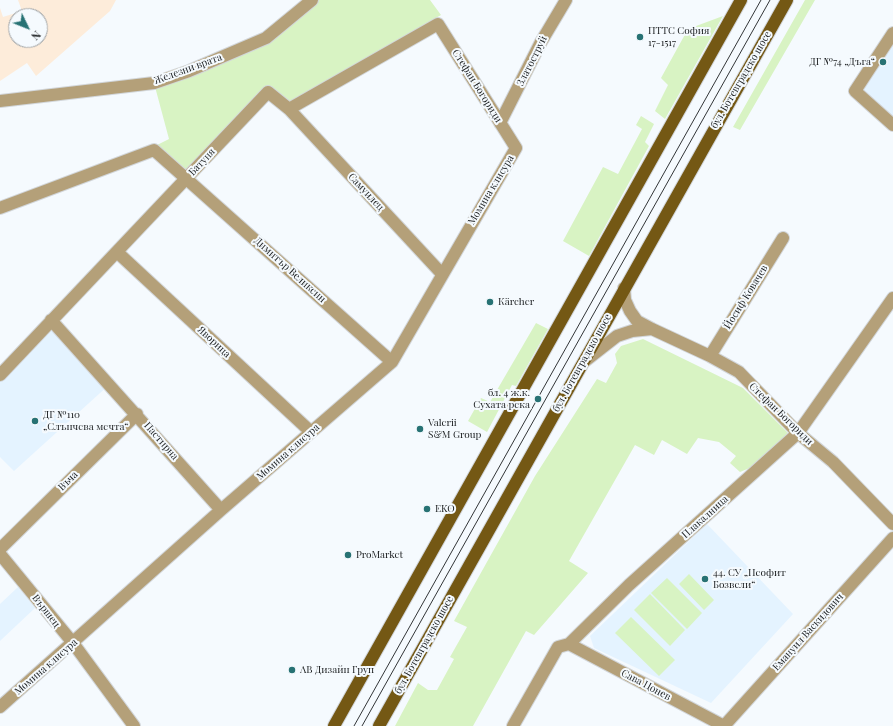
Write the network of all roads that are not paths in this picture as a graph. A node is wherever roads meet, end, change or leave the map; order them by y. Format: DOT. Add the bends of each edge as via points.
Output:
graph roads {
  1 [pos="312,0"];
  2 [pos="566,0"];
  3 [pos="741,0"];
  4 [pos="787,0"];
  5 [pos="893,33"];
  6 [pos="0,101"];
  7 [pos="289,109"];
  8 [pos="500,123"];
  9 [pos="893,125"];
  10 [pos="516,148"];
  11 [pos="187,178"];
  12 [pos="0,208"];
  13 [pos="783,238"];
  14 [pos="117,252"];
  15 [pos="442,274"];
  16 [pos="624,288"];
  17 [pos="893,298"];
  18 [pos="52,320"];
  19 [pos="652,329"];
  20 [pos="710,356"];
  21 [pos="392,362"];
  22 [pos="582,364"];
  23 [pos="1,371"];
  24 [pos="137,414"];
  25 [pos="311,432"];
  26 [pos="798,433"];
  27 [pos="221,510"];
  28 [pos="893,524"];
  29 [pos="893,538"];
  30 [pos="0,549"];
  31 [pos="0,554"];
  32 [pos="73,643"];
  33 [pos="568,644"];
  34 [pos="0,707"];
  35 [pos="134,726"];
  36 [pos="334,726"];
  37 [pos="379,726"];
  38 [pos="512,726"];
  39 [pos="724,726"];
  1 -- 6 [label="street, Железни врата" via="266,38 189,71 154,82"];
  2 -- 8 [label="street, Златоструй" via="541,42"];
  3 -- 36 [label="main road"];
  4 -- 16 [label="main road, бул. Ботевградско шосе"];
  5 -- 9 [label="street" via="854,91"];
  7 -- 8 [label="street, Стефан Богориди" via="438,24"];
  7 -- 11 [label="street, Батуня" via="268,92"];
  7 -- 15 [label="street, Самуилец"];
  8 -- 10 [label="street, Стефан Богориди"];
  10 -- 15 [label="street, Момина клисура"];
  11 -- 12 [label="street" via="154,150"];
  11 -- 14 [label="street, Батуня"];
  11 -- 21 [label="street, Димитър Великсин"];
  13 -- 20 [label="street, Йосиф Ковачев"];
  14 -- 18 [label="street, Батуня"];
  14 -- 25 [label="street, Яворица"];
  15 -- 21 [label="street, Момина клисура"];
  16 -- 19 [label="street, Стефан Богориди" via="625,300 630,311 637,321"];
  16 -- 22 [label="main road, бул. Ботевградско шосе"];
  17 -- 26 [label="street, Плакалница"];
  18 -- 23 [label="street, Батуня"];
  18 -- 24 [label="street, Пастирна"];
  19 -- 20 [label="street, Стефан Богориди"];
  19 -- 22 [label="street" via="632,331 618,336"];
  20 -- 26 [label="street, Стефан Богориди" via="738,372"];
  21 -- 25 [label="street, Момина клисура"];
  22 -- 37 [label="main road, бул. Ботевградско шосе"];
  24 -- 27 [label="street, Пастирна"];
  24 -- 30 [label="street, Въча"];
  25 -- 27 [label="street, Момина клисура"];
  26 -- 28 [label="street, Стефан Богориди" via="833,462"];
  26 -- 33 [label="street, Плакалница" via="629,585"];
  27 -- 32 [label="street, Момина клисура"];
  29 -- 39 [label="street, Емануил Васкидович"];
  31 -- 32 [label="street, Вършец"];
  32 -- 34 [label="street, Момина клисура"];
  32 -- 35 [label="street, Вършец"];
  33 -- 38 [label="street, Плакалница" via="558,647 554,652"];
  33 -- 39 [label="street, Сава Цонев"];
}
